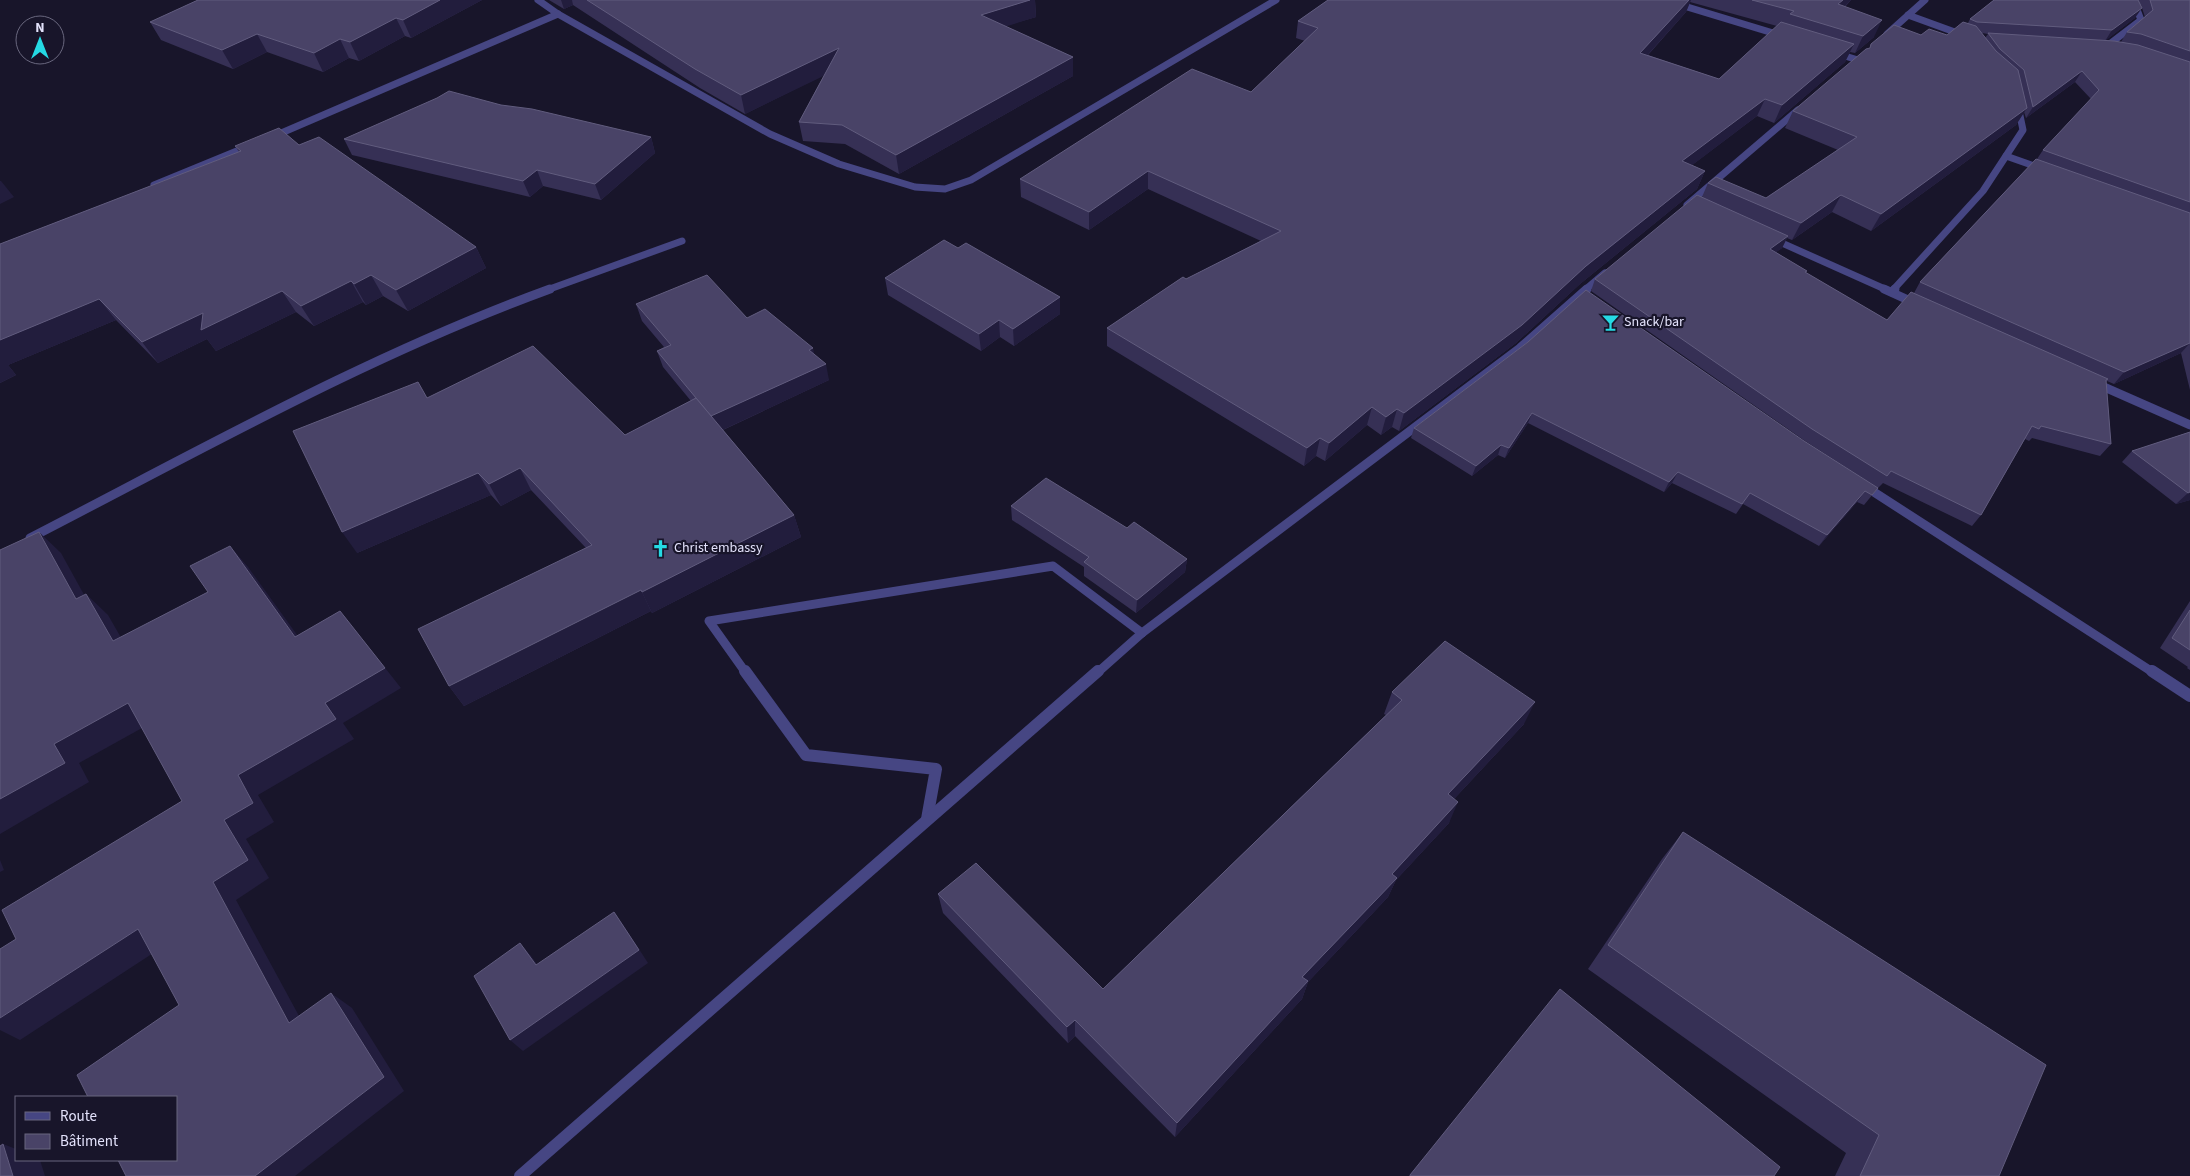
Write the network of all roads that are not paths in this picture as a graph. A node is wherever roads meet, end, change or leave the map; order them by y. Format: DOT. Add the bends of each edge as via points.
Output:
graph roads {
  1 [pos="538,0"];
  2 [pos="1276,0"];
  3 [pos="1664,0"];
  4 [pos="1926,0"];
  5 [pos="2123,0"];
  6 [pos="558,14"];
  7 [pos="1908,15"];
  8 [pos="1970,38"];
  9 [pos="1793,40"];
  10 [pos="1879,40"];
  11 [pos="2097,46"];
  12 [pos="2107,46"];
  13 [pos="2116,48"];
  14 [pos="1830,51"];
  15 [pos="1857,60"];
  16 [pos="2015,94"];
  17 [pos="1805,105"];
  18 [pos="262,140"];
  19 [pos="253,144"];
  20 [pos="2006,156"];
  21 [pos="2052,173"];
  22 [pos="146,189"];
  23 [pos="1676,214"];
  24 [pos="1764,234"];
  25 [pos="682,241"];
  26 [pos="1610,268"];
  27 [pos="1892,292"];
  28 [pos="1928,308"];
  29 [pos="2090,381"];
  30 [pos="2190,425"];
  31 [pos="1851,478"];
  32 [pos="17,545"];
  33 [pos="1142,633"];
  34 [pos="2190,696"];
  35 [pos="927,819"];
  36 [pos="520,1176"];
  1 -- 6 [label="street"];
  2 -- 6 [label="street" via="971,180 945,189 915,188 840,164 770,134"];
  3 -- 9 [label="street"];
  4 -- 7 [label="street"];
  5 -- 12 [label="street" via="2136,7 2141,20"];
  6 -- 18 [label="street"];
  7 -- 8 [label="street"];
  7 -- 10 [label="street"];
  11 -- 12 [label="street"];
  12 -- 13 [label="street"];
  14 -- 15 [label="street"];
  16 -- 20 [label="street" via="2024,130"];
  17 -- 23 [label="street" via="1696,203"];
  19 -- 22 [label="street"];
  20 -- 21 [label="street"];
  20 -- 27 [label="street" via="1982,191"];
  24 -- 27 [label="street"];
  25 -- 32 [label="street" via="485,313 330,383"];
  26 -- 33 [label="street" via="1585,295 1520,348"];
  27 -- 28 [label="street"];
  29 -- 30 [label="street"];
  31 -- 34 [label="street"];
  33 -- 35 [label="street"];
  33 -- 35 [label="street" via="1053,566 709,622 806,755 936,769"];
  35 -- 36 [label="street"];
}
